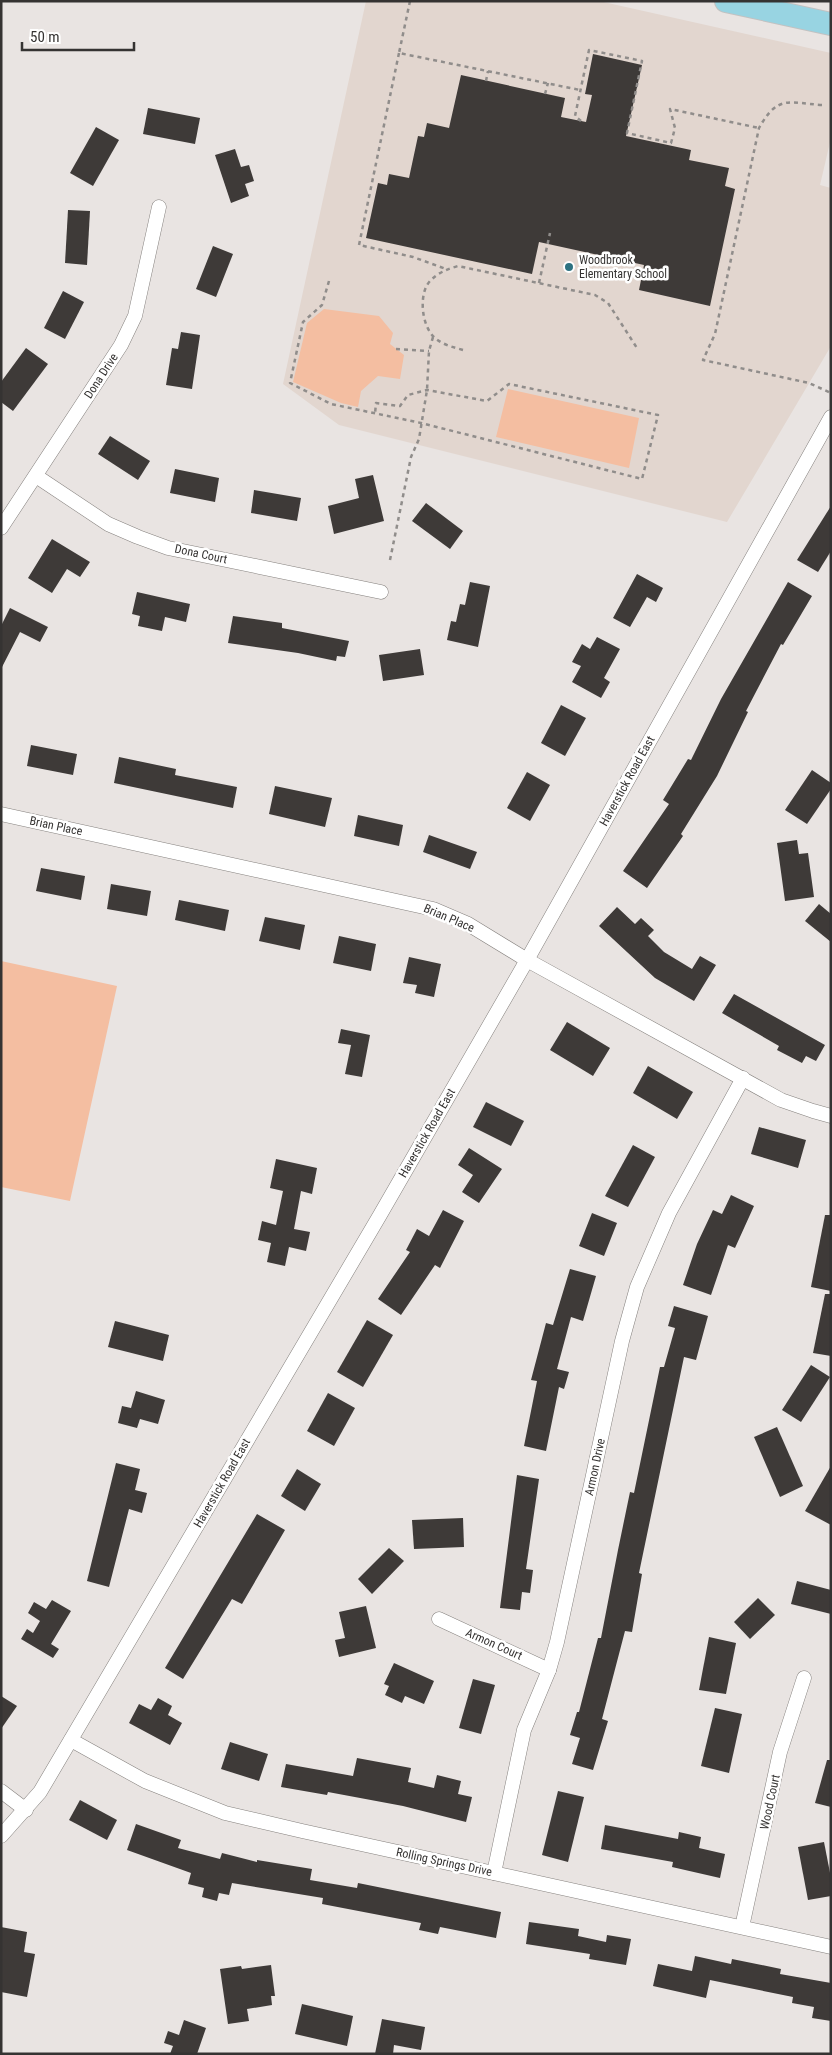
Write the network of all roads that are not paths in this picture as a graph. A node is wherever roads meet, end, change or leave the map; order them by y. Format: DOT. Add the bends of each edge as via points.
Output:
graph roads {
  1 [pos="726,1"];
  2 [pos="749,4"];
  3 [pos="831,24"];
  4 [pos="159,208"];
  5 [pos="831,417"];
  6 [pos="36,476"];
  7 [pos="1,528"];
  8 [pos="381,592"];
  9 [pos="1,814"];
  10 [pos="527,960"];
  11 [pos="743,1078"];
  12 [pos="831,1116"];
  13 [pos="439,1619"];
  14 [pos="549,1670"];
  15 [pos="804,1678"];
  16 [pos="71,1740"];
  17 [pos="1,1791"];
  18 [pos="26,1810"];
  19 [pos="1,1836"];
  20 [pos="494,1873"];
  21 [pos="742,1928"];
  22 [pos="831,1947"];
  1 -- 2 [label="main road"];
  2 -- 3 [label="main road"];
  4 -- 6 [label="street, Dona Drive" via="135,316 121,345"];
  5 -- 10 [label="street, Haverstick Road East"];
  6 -- 7 [label="street, Dona Drive"];
  6 -- 8 [label="street, Dona Court" via="108,524 168,548"];
  9 -- 10 [label="street, Brian Place" via="433,909 468,924"];
  10 -- 11 [label="street, Brian Place"];
  10 -- 16 [label="street, Haverstick Road East"];
  11 -- 12 [label="street, Brian Place" via="781,1100"];
  11 -- 14 [label="street, Armon Drive" via="668,1212 636,1287"];
  13 -- 14 [label="street, Armon Court"];
  14 -- 20 [label="street, Armon Drive" via="524,1730"];
  15 -- 21 [label="street, Wood Court" via="780,1752"];
  16 -- 18 [label="street, Haverstick Road East"];
  16 -- 20 [label="street, Rolling Springs Drive" via="145,1781 224,1812"];
  17 -- 18 [label="street"];
  18 -- 19 [label="street, Haverstick Road East"];
  20 -- 21 [label="street, Rolling Springs Drive"];
  21 -- 22 [label="street, Rolling Springs Drive"];
}
